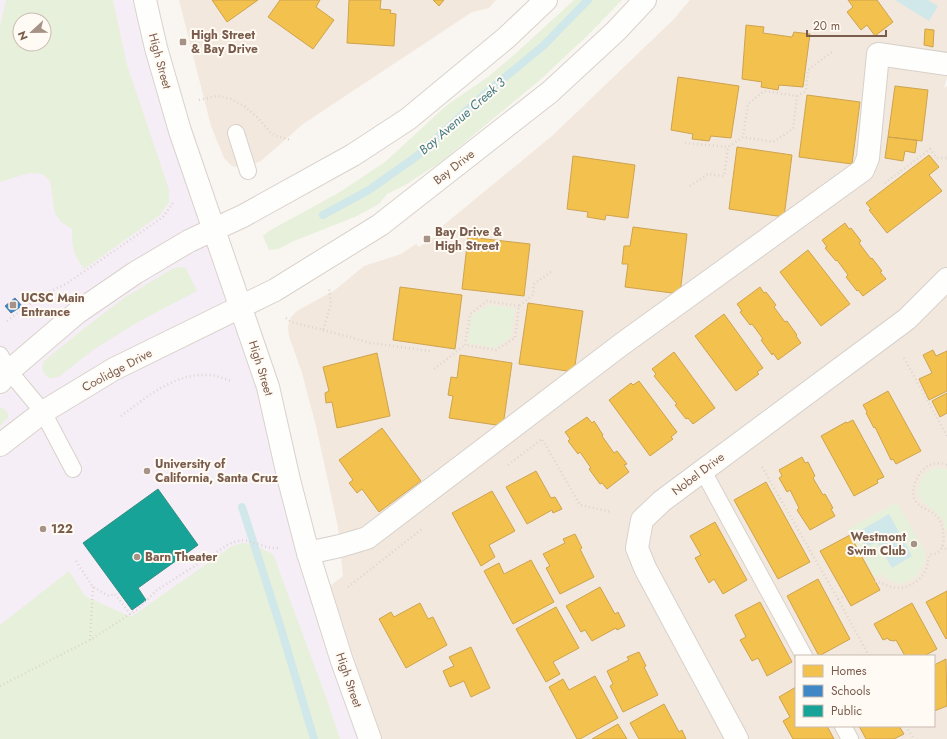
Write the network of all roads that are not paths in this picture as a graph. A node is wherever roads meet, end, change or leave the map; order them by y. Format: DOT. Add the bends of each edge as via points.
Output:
graph roads {
  1 [pos="145,0"];
  2 [pos="546,0"];
  3 [pos="645,0"];
  4 [pos="947,64"];
  5 [pos="236,133"];
  6 [pos="248,171"];
  7 [pos="214,229"];
  8 [pos="947,279"];
  9 [pos="242,307"];
  10 [pos="3,369"];
  11 [pos="43,412"];
  12 [pos="0,445"];
  13 [pos="73,469"];
  14 [pos="703,471"];
  15 [pos="308,553"];
  16 [pos="803,655"];
  17 [pos="844,727"];
  18 [pos="370,739"];
  19 [pos="737,739"];
  20 [pos="850,739"];
  1 -- 7 [label="main road, High Street" via="168,92"];
  2 -- 7 [label="main road" via="506,38 408,119 346,159 243,216"];
  3 -- 9 [label="main road, Bay Drive" via="616,32 550,92 380,225 275,290"];
  4 -- 15 [label="main road" via="878,54 868,158 862,170 622,344 366,538"];
  5 -- 6 [label="lane"];
  7 -- 9 [label="main road, High Street"];
  7 -- 10 [label="main road" via="135,273"];
  8 -- 14 [label="main road, Nobel Drive" via="907,319"];
  9 -- 11 [label="main road, Coolidge Drive" via="114,370"];
  9 -- 15 [label="main road, High Street" via="268,387"];
  10 -- 11 [label="lane"];
  11 -- 12 [label="main road, Coolidge Drive"];
  11 -- 13 [label="lane"];
  14 -- 16 [label="lane"];
  14 -- 19 [label="main road, Nobel Drive" via="662,501 642,520 637,548 645,568"];
  15 -- 18 [label="main road, High Street"];
  17 -- 20 [label="lane"];
}
